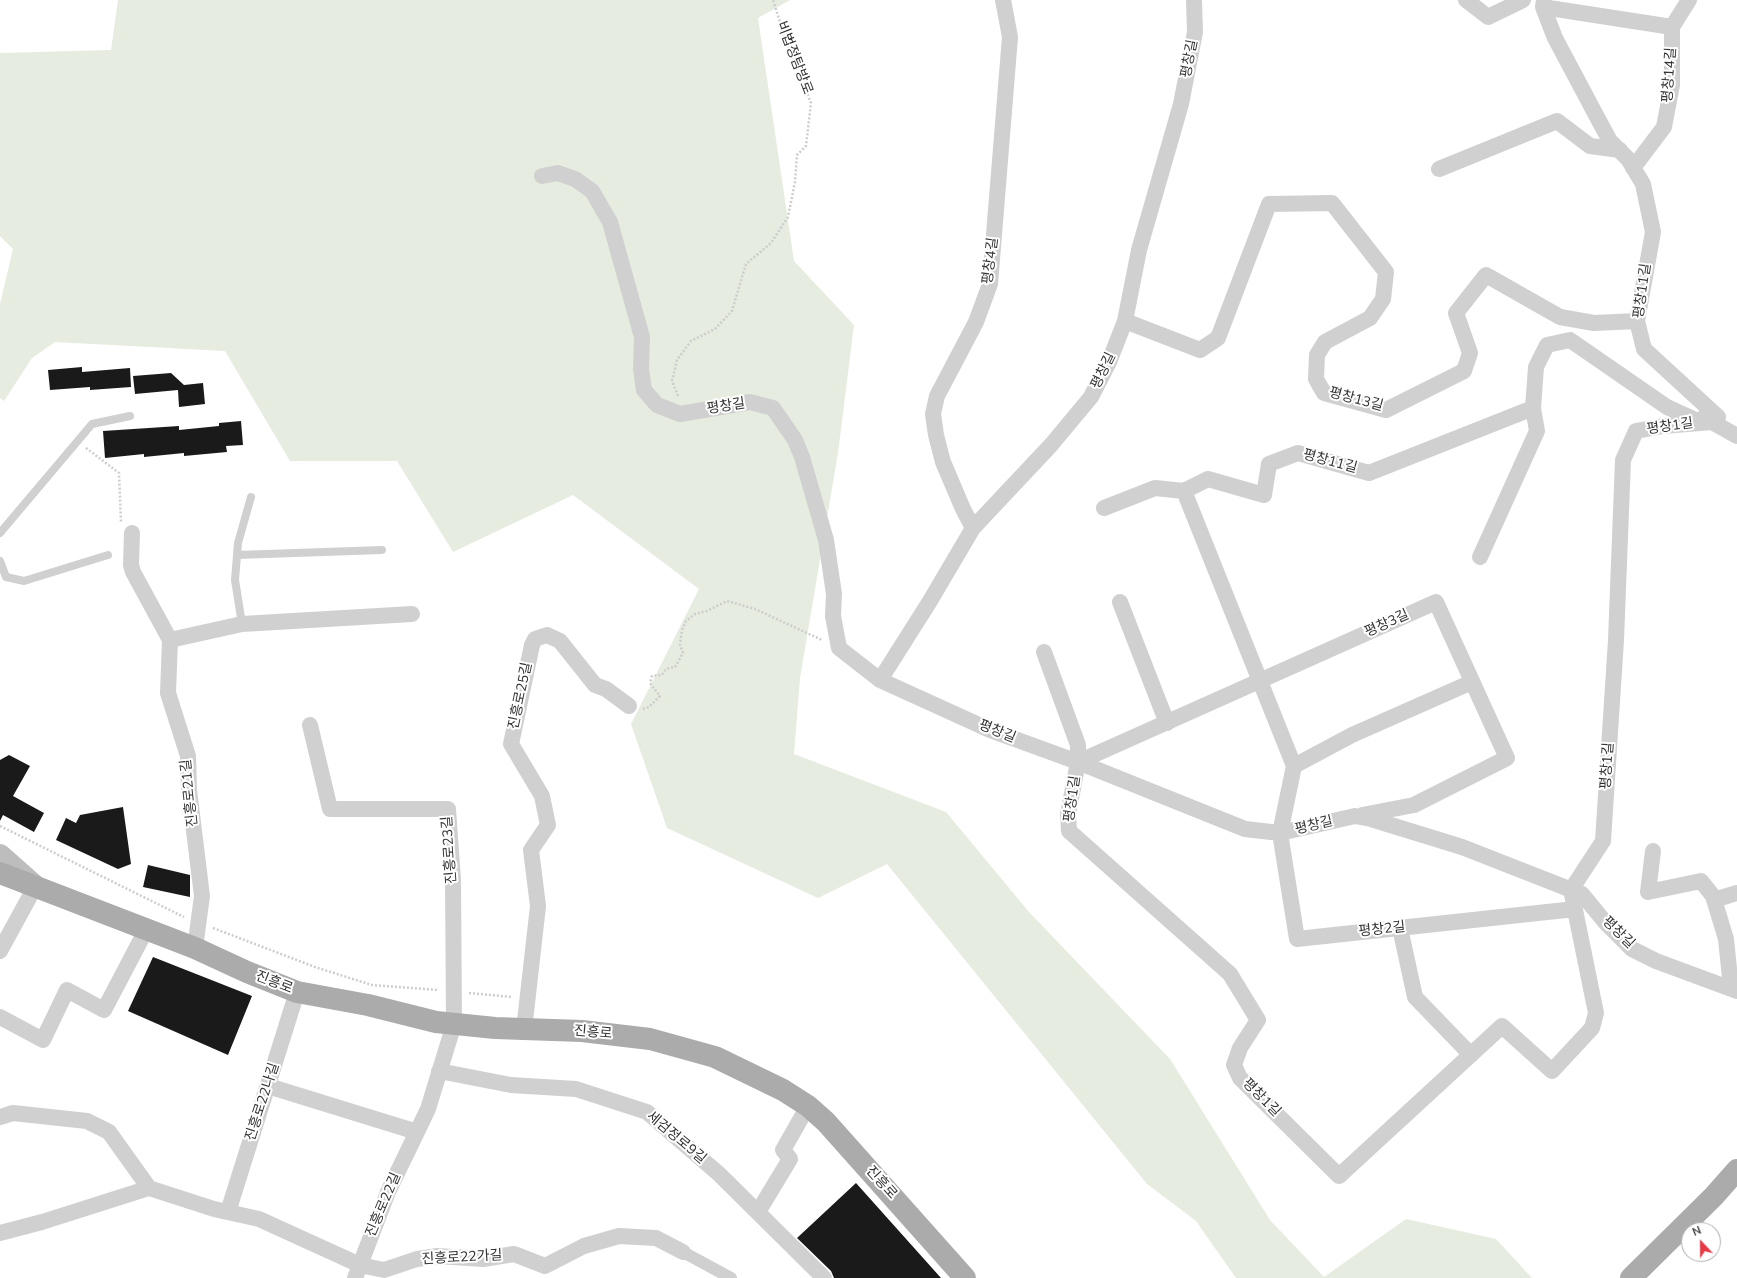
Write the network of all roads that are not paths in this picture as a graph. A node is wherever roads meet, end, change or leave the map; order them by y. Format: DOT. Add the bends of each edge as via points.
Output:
graph roads {
  1 [pos="1003,0"];
  2 [pos="1194,0"];
  3 [pos="1466,0"];
  4 [pos="1523,0"];
  5 [pos="1689,0"];
  6 [pos="1543,3"];
  7 [pos="1672,27"];
  8 [pos="1620,150"];
  9 [pos="1633,168"];
  10 [pos="1439,169"];
  11 [pos="542,176"];
  12 [pos="1125,321"];
  13 [pos="1638,321"];
  14 [pos="1533,408"];
  15 [pos="1710,410"];
  16 [pos="130,416"];
  17 [pos="1700,422"];
  18 [pos="1737,435"];
  19 [pos="1184,491"];
  20 [pos="251,497"];
  21 [pos="1104,508"];
  22 [pos="973,528"];
  23 [pos="127,531"];
  24 [pos="0,533"];
  25 [pos="382,550"];
  26 [pos="108,555"];
  27 [pos="237,555"];
  28 [pos="1480,557"];
  29 [pos="0,561"];
  30 [pos="1120,602"];
  31 [pos="412,614"];
  32 [pos="242,624"];
  33 [pos="170,640"];
  34 [pos="1044,652"];
  35 [pos="880,680"];
  36 [pos="1259,681"];
  37 [pos="1472,682"];
  38 [pos="629,706"];
  39 [pos="1167,723"];
  40 [pos="310,725"];
  41 [pos="1078,762"];
  42 [pos="1294,766"];
  43 [pos="1355,816"];
  44 [pos="1280,834"];
  45 [pos="1653,851"];
  46 [pos="0,855"];
  47 [pos="0,873"];
  48 [pos="36,887"];
  49 [pos="1571,890"];
  50 [pos="1737,893"];
  51 [pos="1714,900"];
  52 [pos="1575,908"];
  53 [pos="1400,928"];
  54 [pos="146,930"];
  55 [pos="195,948"];
  56 [pos="0,951"];
  57 [pos="1734,989"];
  58 [pos="297,992"];
  59 [pos="0,1017"];
  60 [pos="454,1024"];
  61 [pos="524,1030"];
  62 [pos="1471,1055"];
  63 [pos="439,1070"];
  64 [pos="268,1086"];
  65 [pos="808,1106"];
  66 [pos="0,1116"];
  67 [pos="417,1132"];
  68 [pos="1737,1170"];
  69 [pos="149,1188"];
  70 [pos="228,1212"];
  71 [pos="758,1212"];
  72 [pos="0,1233"];
  73 [pos="683,1252"];
  74 [pos="542,1271"];
  75 [pos="357,1272"];
  76 [pos="731,1278"];
  77 [pos="824,1278"];
  78 [pos="965,1278"];
  79 [pos="1631,1278"];
  1 -- 22 [label="street, 평창4길" via="1010,37 990,284 976,322 937,396 933,414 943,462"];
  2 -- 12 [label="street, 평창길 / 평창길" via="1195,32 1181,104 1140,250"];
  3 -- 4 [label="street" via="1488,17"];
  5 -- 7 [label="street, 평창14길"];
  6 -- 7 [label="street, 평창11길"];
  6 -- 8 [label="street, 평창11길" via="1555,38 1610,141"];
  7 -- 9 [label="street, 평창14길" via="1672,85 1664,127"];
  8 -- 9 [label="street, 평창11길"];
  8 -- 10 [label="street" via="1590,146 1557,121"];
  9 -- 13 [label="street, 평창11길" via="1643,184 1653,232"];
  11 -- 35 [label="street, 평창길 / 평창길" via="558,173 575,179 592,192 610,222 642,336 641,369 644,390 657,405 680,414 750,402 773,408 795,440 826,540 838,648"];
  12 -- 13 [label="street, 평창13길" via="1200,350 1218,338 1269,204 1332,203 1386,272 1383,299 1370,318 1326,342 1317,355 1316,379 1324,393 1386,410 1464,371 1470,352 1456,313 1486,275 1560,317 1594,323"];
  12 -- 22 [label="street, 평창길 / 평창길" via="1109,362 1091,397 1051,445"];
  13 -- 15 [label="street, 평창11길" via="1644,349"];
  14 -- 17 [label="street" via="1536,367 1547,345 1570,340 1667,407"];
  14 -- 19 [label="street, 평창11길" via="1369,472 1298,453 1269,464 1264,495 1208,479"];
  14 -- 28 [label="street" via="1537,431"];
  15 -- 17 [label="street"];
  15 -- 18 [label="street, 평창11길"];
  16 -- 24 [label="lane" via="92,424"];
  17 -- 18 [label="street, 평창1길" via="1712,422"];
  17 -- 49 [label="street, 평창1길" via="1636,431 1623,460 1604,840"];
  19 -- 21 [label="street" via="1155,488"];
  19 -- 36 [label="street"];
  20 -- 27 [label="lane"];
  22 -- 35 [label="street, 평창길 / 평창길"];
  23 -- 33 [label="street" via="133,572"];
  25 -- 27 [label="lane"];
  26 -- 29 [label="lane" via="24,581 6,577"];
  27 -- 32 [label="lane" via="235,580"];
  30 -- 39 [label="street"];
  31 -- 32 [label="street"];
  32 -- 33 [label="street"];
  33 -- 55 [label="street, 진흥로21길" via="168,693 188,756 189,790 202,896"];
  34 -- 41 [label="street" via="1078,745"];
  35 -- 41 [label="street, 평창길 / 평창길" via="990,730"];
  36 -- 37 [label="street, 평창3길" via="1436,602"];
  36 -- 39 [label="street, 평창3길"];
  36 -- 42 [label="street"];
  37 -- 42 [label="street" via="1352,735"];
  37 -- 43 [label="street, 평창3길" via="1507,758 1414,804"];
  38 -- 61 [label="street, 진흥로25길" via="596,685 560,641 547,635 536,639 532,645 511,744 542,796 548,825 531,850 538,906"];
  39 -- 41 [label="street, 평창3길"];
  40 -- 60 [label="street, 진흥로23길" via="330,809 448,808 453,879"];
  41 -- 44 [label="street, 평창길 / 평창길" via="1244,829"];
  41 -- 62 [label="street, 평창1길" via="1068,814 1069,831 1230,974 1258,1020 1240,1048 1234,1065 1240,1078 1339,1176"];
  42 -- 44 [label="street"];
  43 -- 44 [label="street, 평창길 / 평창길"];
  43 -- 49 [label="street, 평창길 / 평창길" via="1462,847"];
  44 -- 53 [label="street, 평창2길" via="1297,940"];
  45 -- 51 [label="street, 평창길" via="1648,892 1701,881"];
  46 -- 48 [label="main road"];
  47 -- 48 [label="main road, 진흥로"];
  48 -- 54 [label="main road, 진흥로"];
  48 -- 56 [label="street"];
  49 -- 52 [label="street, 평창1길"];
  49 -- 57 [label="street, 평창길 / 평창길" via="1582,894 1632,949 1656,961"];
  50 -- 51 [label="street"];
  51 -- 57 [label="street, 평창길" via="1726,939"];
  52 -- 53 [label="street, 평창2길"];
  52 -- 62 [label="street, 평창1길" via="1596,1013 1592,1028 1552,1071 1502,1026"];
  53 -- 62 [label="street" via="1415,997"];
  54 -- 55 [label="main road, 진흥로"];
  54 -- 59 [label="street" via="104,1010 67,990 42,1040"];
  55 -- 58 [label="main road, 진흥로"];
  58 -- 60 [label="main road, 진흥로"];
  58 -- 64 [label="street, 진흥로22나길"];
  60 -- 61 [label="main road, 진흥로"];
  60 -- 63 [label="street, 진흥로22길"];
  61 -- 65 [label="main road, 진흥로" via="582,1031 650,1039 715,1057 782,1090"];
  63 -- 67 [label="street, 진흥로22길" via="428,1109"];
  63 -- 71 [label="street, 세검정로9길" via="511,1085 576,1089 648,1112"];
  64 -- 67 [label="street"];
  64 -- 70 [label="street, 진흥로22나길"];
  65 -- 71 [label="street" via="783,1150 790,1159"];
  65 -- 78 [label="main road, 진흥로" via="826,1122"];
  66 -- 69 [label="street" via="13,1113 87,1121 109,1132"];
  67 -- 75 [label="street, 진흥로22길" via="388,1192"];
  68 -- 79 [label="main road"];
  69 -- 70 [label="street"];
  69 -- 72 [label="street"];
  70 -- 75 [label="street" via="259,1219"];
  71 -- 77 [label="street, 세검정로9길"];
  73 -- 74 [label="street, 진흥로22가길" via="656,1238 618,1236 584,1246 544,1266"];
  73 -- 76 [label="street, 진흥로22가길"];
  74 -- 75 [label="street, 진흥로22가길" via="514,1254 483,1259 438,1256 418,1259 384,1270"];
}
